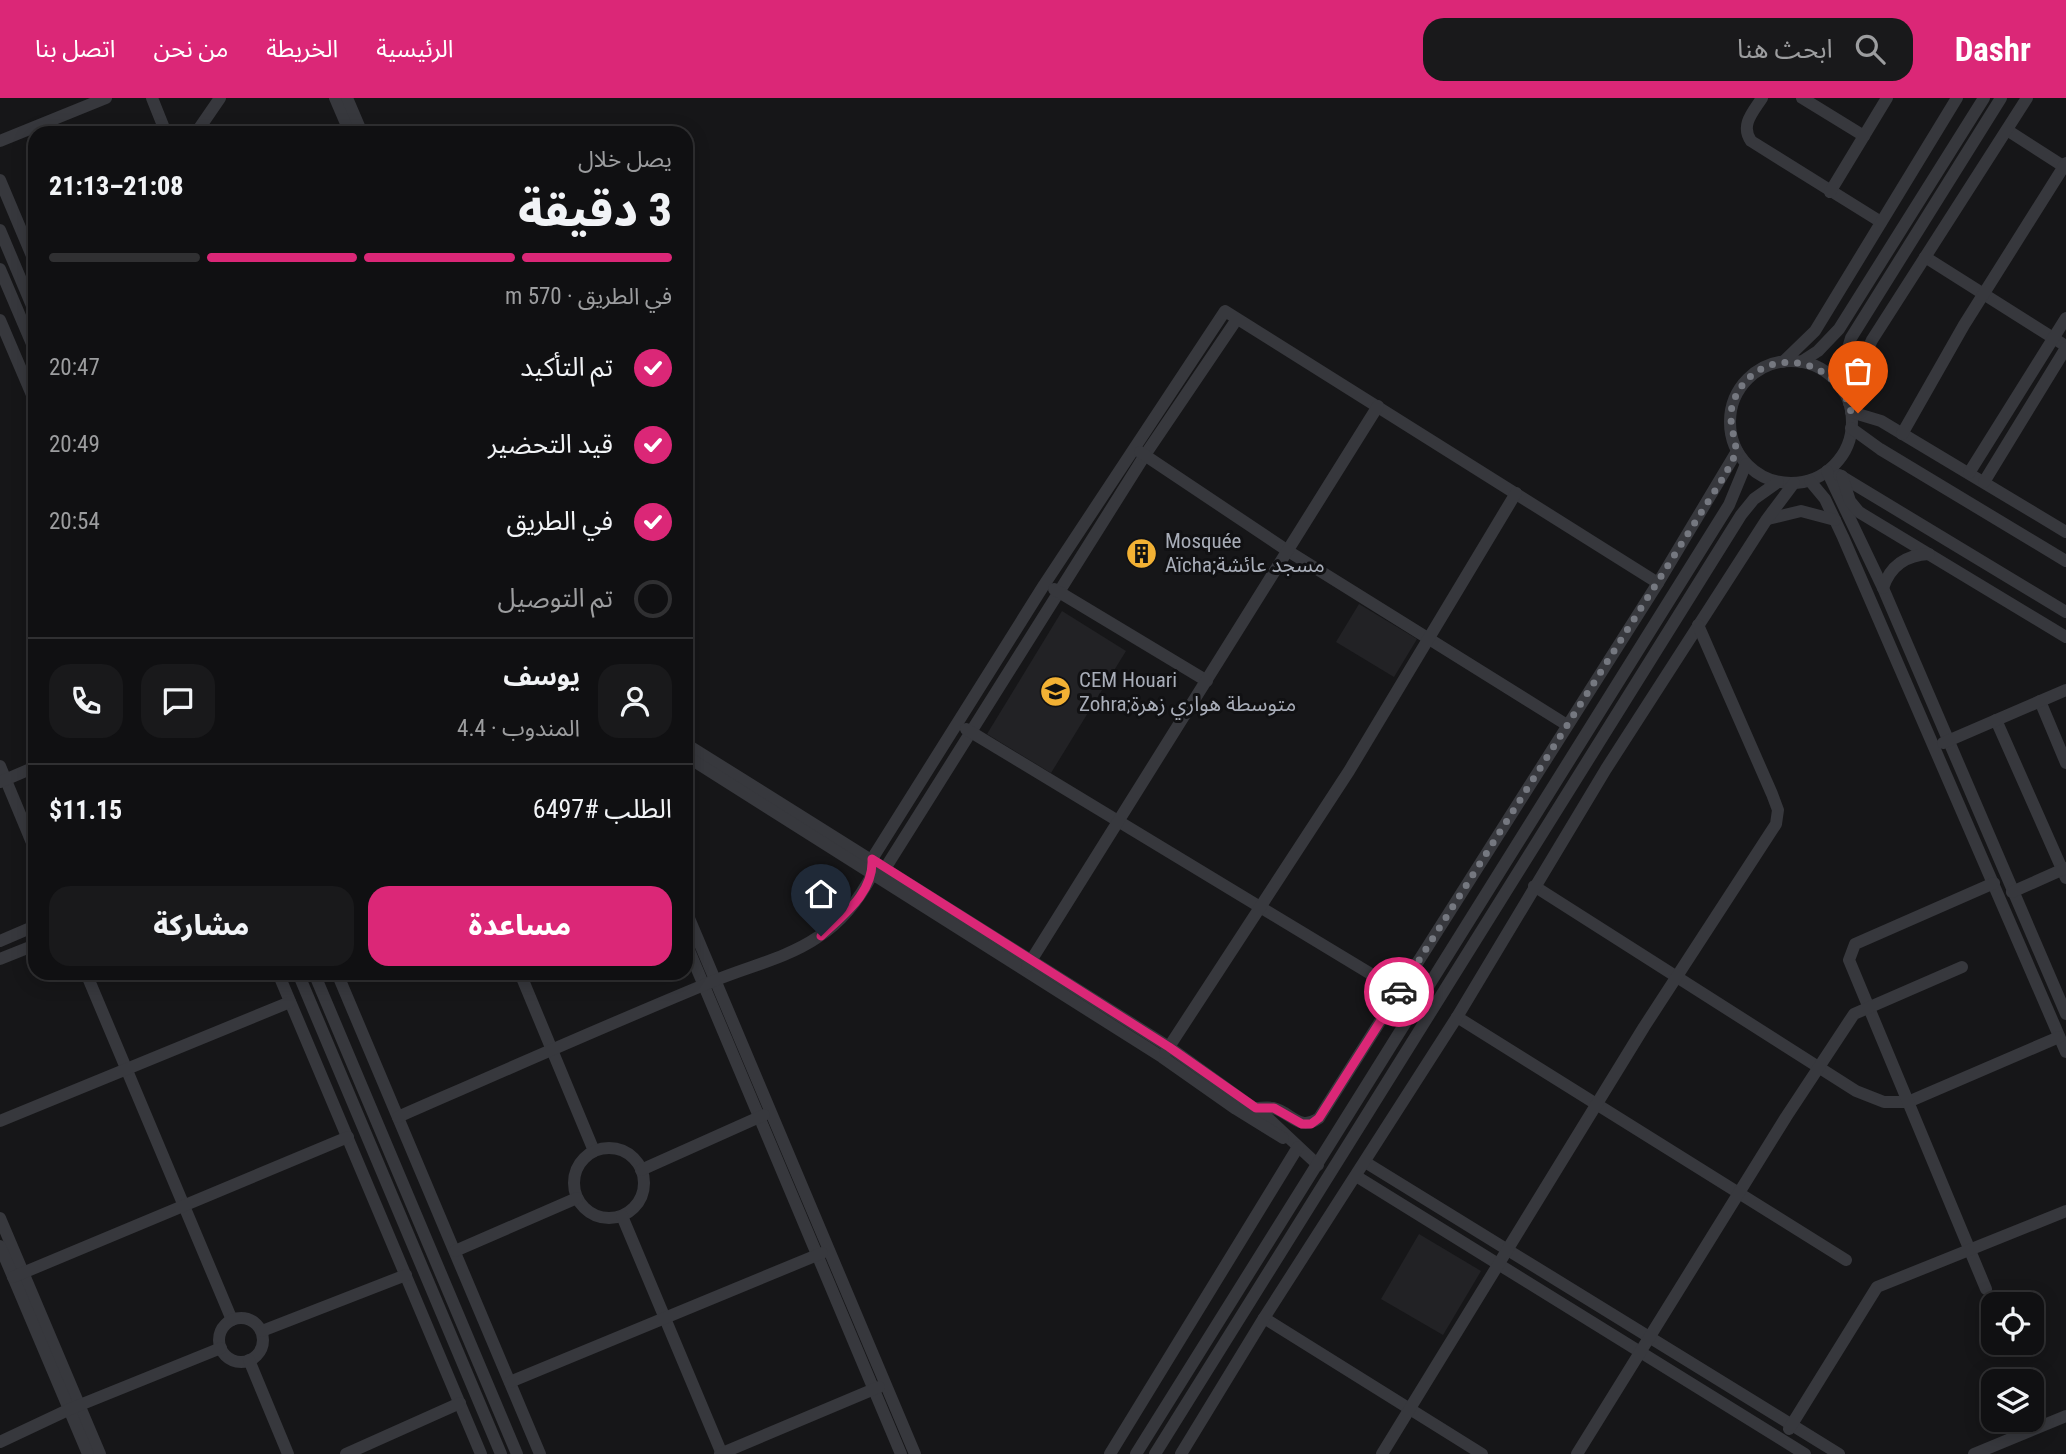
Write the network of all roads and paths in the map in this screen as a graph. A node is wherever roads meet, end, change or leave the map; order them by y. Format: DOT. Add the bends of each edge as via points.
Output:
graph roads {
  1 [pos="106,98"];
  2 [pos="152,98"];
  3 [pos="220,98"];
  4 [pos="335,98"];
  5 [pos="347,98"];
  6 [pos="1762,98"];
  7 [pos="1802,98"];
  8 [pos="1887,98"];
  9 [pos="1957,98"];
  10 [pos="1984,98"];
  11 [pos="2001,98"];
  12 [pos="2027,98"];
  13 [pos="37,126"];
  14 [pos="163,126"];
  15 [pos="201,126"];
  16 [pos="347,126"];
  17 [pos="359,126"];
  18 [pos="28,130"];
  19 [pos="2007,130"];
  20 [pos="1864,136"];
  21 [pos="0,141"];
  22 [pos="2065,166"];
  23 [pos="0,180"];
  24 [pos="1830,192"];
  25 [pos="1881,222"];
  26 [pos="0,230"];
  27 [pos="28,246"];
  28 [pos="1925,257"];
  29 [pos="0,269"];
  30 [pos="1983,295"];
  31 [pos="28,296"];
  32 [pos="2066,317"];
  33 [pos="1237,319"];
  34 [pos="0,320"];
  35 [pos="28,335"];
  36 [pos="2053,338"];
  37 [pos="2066,347"];
  38 [pos="1783,362"];
  39 [pos="1801,362"];
  40 [pos="28,386"];
  41 [pos="1848,402"];
  42 [pos="1377,406"];
  43 [pos="1851,428"];
  44 [pos="1902,434"];
  45 [pos="1133,449"];
  46 [pos="1737,451"];
  47 [pos="1145,455"];
  48 [pos="1746,464"];
  49 [pos="1829,470"];
  50 [pos="1969,473"];
  51 [pos="1842,476"];
  52 [pos="1810,481"];
  53 [pos="1778,482"];
  54 [pos="1984,482"];
  55 [pos="1794,484"];
  56 [pos="1516,493"];
  57 [pos="1767,519"];
  58 [pos="1835,520"];
  59 [pos="2066,532"];
  60 [pos="1288,551"];
  61 [pos="1929,554"];
  62 [pos="2066,561"];
  63 [pos="1658,583"];
  64 [pos="1044,584"];
  65 [pos="1883,588"];
  66 [pos="1060,592"];
  67 [pos="2066,612"];
  68 [pos="1698,625"];
  69 [pos="2066,637"];
  70 [pos="1429,639"];
  71 [pos="1207,681"];
  72 [pos="2066,690"];
  73 [pos="2040,701"];
  74 [pos="1996,720"];
  75 [pos="957,723"];
  76 [pos="1567,725"];
  77 [pos="972,733"];
  78 [pos="1949,739"];
  79 [pos="693,748"];
  80 [pos="1933,748"];
  81 [pos="693,760"];
  82 [pos="2066,763"];
  83 [pos="693,764"];
  84 [pos="0,766"];
  85 [pos="28,770"];
  86 [pos="712,772"];
  87 [pos="3,781"];
  88 [pos="1118,821"];
  89 [pos="28,835"];
  90 [pos="872,859"];
  91 [pos="886,867"];
  92 [pos="2065,872"];
  93 [pos="873,873"];
  94 [pos="1994,883"];
  95 [pos="1534,887"];
  96 [pos="2012,892"];
  97 [pos="1259,907"];
  98 [pos="28,929"];
  99 [pos="693,932"];
  100 [pos="0,941"];
  101 [pos="28,948"];
  102 [pos="693,955"];
  103 [pos="0,959"];
  104 [pos="1028,965"];
  105 [pos="1962,967"];
  106 [pos="1676,978"];
  107 [pos="89,980"];
  108 [pos="281,980"];
  109 [pos="301,980"];
  110 [pos="317,980"];
  111 [pos="344,980"];
  112 [pos="523,980"];
  113 [pos="710,983"];
  114 [pos="1399,991"];
  115 [pos="290,1002"];
  116 [pos="1870,1007"];
  117 [pos="2066,1014"];
  118 [pos="1457,1017"];
  119 [pos="2059,1037"];
  120 [pos="552,1049"];
  121 [pos="1166,1052"];
  122 [pos="2066,1052"];
  123 [pos="1818,1067"];
  124 [pos="126,1068"];
  125 [pos="1908,1102"];
  126 [pos="1598,1104"];
  127 [pos="1256,1108"];
  128 [pos="765,1115"];
  129 [pos="398,1117"];
  130 [pos="0,1121"];
  131 [pos="348,1137"];
  132 [pos="1298,1147"];
  133 [pos="594,1151"];
  134 [pos="1366,1162"];
  135 [pos="1318,1165"];
  136 [pos="641,1170"];
  137 [pos="1356,1176"];
  138 [pos="1739,1193"];
  139 [pos="577,1198"];
  140 [pos="184,1208"];
  141 [pos="2066,1211"];
  142 [pos="622,1216"];
  143 [pos="0,1218"];
  144 [pos="0,1247"];
  145 [pos="1509,1249"];
  146 [pos="1970,1249"];
  147 [pos="454,1251"];
  148 [pos="823,1252"];
  149 [pos="1846,1260"];
  150 [pos="1500,1264"];
  151 [pos="18,1275"];
  152 [pos="406,1275"];
  153 [pos="1986,1289"];
  154 [pos="1264,1318"];
  155 [pos="665,1319"];
  156 [pos="232,1320"];
  157 [pos="261,1331"];
  158 [pos="1651,1335"];
  159 [pos="221,1348"];
  160 [pos="1641,1351"];
  161 [pos="249,1360"];
  162 [pos="510,1382"];
  163 [pos="880,1387"];
  164 [pos="460,1404"];
  165 [pos="74,1408"];
  166 [pos="1410,1409"];
  167 [pos="2066,1416"];
  168 [pos="1792,1423"];
  169 [pos="1782,1439"];
  170 [pos="0,1442"];
  171 [pos="88,1454"];
  172 [pos="100,1454"];
  173 [pos="288,1454"];
  174 [pos="346,1454"];
  175 [pos="481,1454"];
  176 [pos="501,1454"];
  177 [pos="517,1454"];
  178 [pos="540,1454"];
  179 [pos="721,1454"];
  180 [pos="901,1454"];
  181 [pos="915,1454"];
  182 [pos="1110,1454"];
  183 [pos="1136,1454"];
  184 [pos="1156,1454"];
  185 [pos="1182,1454"];
  186 [pos="1382,1454"];
  187 [pos="1482,1454"];
  188 [pos="1577,1454"];
  189 [pos="1805,1454"];
  190 [pos="1839,1454"];
  191 [pos="1974,1454"];
  1 -- 13 [label="street"];
  2 -- 14 [label="street"];
  3 -- 15 [label="street"];
  4 -- 16 [label="street"];
  5 -- 17 [label="street"];
  6 -- 24 [label="street" via="1746,123 1748,137"];
  7 -- 20 [label="street"];
  8 -- 20 [label="street"];
  9 -- 25 [label="street"];
  10 -- 39 [label="street" via="1839,329"];
  11 -- 41 [label="street" via="1851,338 1843,365"];
  12 -- 19 [label="street"];
  18 -- 21 [label="street"];
  19 -- 22 [label="street"];
  19 -- 28 [label="street"];
  20 -- 24 [label="street"];
  22 -- 30 [label="street"];
  23 -- 27 [label="street"];
  24 -- 25 [label="street"];
  25 -- 38 [label="street" via="1815,331"];
  26 -- 31 [label="street"];
  28 -- 30 [label="street"];
  28 -- 41 [label="street" via="1867,350"];
  29 -- 35 [label="street"];
  30 -- 36 [label="street"];
  30 -- 44 [label="street"];
  32 -- 36 [label="street"];
  33 -- 42 [label="street"];
  33 -- 45 [label="street" via="1224,311"];
  33 -- 47 [label="street"];
  34 -- 40 [label="street"];
  36 -- 37 [label="street"];
  36 -- 50 [label="street"];
  37 -- 54 [label="street"];
  38 -- 39 [label="street"];
  38 -- 46 [label="street" via="1752,375 1733,402 1730,418"];
  39 -- 41 [label="street" via="1826,372"];
  41 -- 43 [label="street"];
  41 -- 44 [label="street"];
  42 -- 56 [label="street"];
  42 -- 60 [label="street"];
  43 -- 49 [label="street" via="1848,443"];
  43 -- 62 [label="street"];
  44 -- 50 [label="street"];
  45 -- 47 [label="street"];
  45 -- 64 [label="street"];
  46 -- 48 [label="street"];
  46 -- 63 [label="street"];
  47 -- 60 [label="street"];
  47 -- 66 [label="street"];
  48 -- 53 [label="street"];
  48 -- 135 [label="street" via="1729,505"];
  49 -- 51 [label="street"];
  49 -- 52 [label="street"];
  49 -- 65 [label="street"];
  50 -- 54 [label="street"];
  51 -- 61 [label="street" via="1850,502 1859,512"];
  51 -- 67 [label="street"];
  52 -- 55 [label="street"];
  52 -- 58 [label="street"];
  53 -- 55 [label="street"];
  53 -- 184 [label="street" via="1741,515"];
  54 -- 59 [label="street"];
  55 -- 57 [label="street"];
  56 -- 63 [label="street"];
  56 -- 70 [label="street"];
  57 -- 58 [label="street" via="1801,511"];
  57 -- 68 [label="street"];
  58 -- 80 [label="street"];
  60 -- 70 [label="street"];
  60 -- 71 [label="street"];
  61 -- 65 [label="street" via="1903,560 1890,572"];
  61 -- 69 [label="street"];
  63 -- 76 [label="street"];
  64 -- 66 [label="street"];
  64 -- 75 [label="street"];
  65 -- 78 [label="street"];
  66 -- 71 [label="street"];
  66 -- 77 [label="street"];
  68 -- 95 [label="street"];
  68 -- 106 [label="street" via="1778,815"];
  70 -- 76 [label="street"];
  70 -- 97 [label="street"];
  71 -- 88 [label="street"];
  72 -- 73 [label="street"];
  73 -- 74 [label="street"];
  73 -- 82 [label="street"];
  74 -- 78 [label="street"];
  74 -- 92 [label="street"];
  75 -- 77 [label="street"];
  75 -- 90 [label="street"];
  76 -- 114 [label="street"];
  77 -- 88 [label="street"];
  77 -- 91 [label="street"];
  78 -- 80 [label="street"];
  78 -- 96 [label="street"];
  79 -- 90 [label="street"];
  80 -- 94 [label="street"];
  81 -- 86 [label="street"];
  83 -- 86 [label="street"];
  84 -- 87 [label="street"];
  85 -- 87 [label="street"];
  86 -- 93 [label="street"];
  87 -- 89 [label="street"];
  88 -- 97 [label="street"];
  88 -- 104 [label="street"];
  90 -- 91 [label="street"];
  90 -- 93 [label="street"];
  91 -- 93 [label="street"];
  91 -- 104 [label="street"];
  92 -- 96 [label="street"];
  93 -- 104 [label="street"];
  93 -- 113 [label="street" via="860,897 821,936"];
  94 -- 116 [label="street" via="1855,944 1849,960"];
  94 -- 119 [label="street"];
  95 -- 106 [label="street"];
  95 -- 118 [label="street"];
  96 -- 117 [label="street"];
  97 -- 114 [label="street"];
  97 -- 121 [label="street"];
  98 -- 100 [label="street"];
  99 -- 113 [label="street"];
  101 -- 103 [label="street"];
  102 -- 113 [label="street"];
  104 -- 121 [label="street"];
  105 -- 116 [label="street"];
  106 -- 123 [label="street"];
  106 -- 126 [label="street"];
  107 -- 124 [label="street"];
  108 -- 115 [label="street"];
  109 -- 176 [label="street"];
  110 -- 177 [label="street"];
  111 -- 129 [label="street"];
  112 -- 120 [label="street"];
  113 -- 120 [label="street"];
  113 -- 128 [label="street"];
  114 -- 127 [label="street" via="1319,1118 1302,1124 1274,1108"];
  115 -- 124 [label="street"];
  115 -- 131 [label="street"];
  116 -- 123 [label="street" via="1858,1010"];
  116 -- 125 [label="street"];
  118 -- 126 [label="street"];
  118 -- 134 [label="street"];
  119 -- 122 [label="street"];
  119 -- 125 [label="street"];
  120 -- 129 [label="street"];
  120 -- 133 [label="street"];
  121 -- 127 [label="street"];
  121 -- 132 [label="street" via="1236,1109"];
  123 -- 125 [label="street" via="1875,1100"];
  123 -- 138 [label="street"];
  124 -- 130 [label="street"];
  124 -- 140 [label="street"];
  125 -- 146 [label="street"];
  126 -- 138 [label="street"];
  126 -- 145 [label="street"];
  127 -- 132 [label="street"];
  128 -- 136 [label="street"];
  128 -- 148 [label="street"];
  129 -- 147 [label="street"];
  131 -- 140 [label="street"];
  131 -- 152 [label="street"];
  132 -- 135 [label="street"];
  132 -- 182 [label="street"];
  133 -- 136 [label="street" via="616,1149 635,1160"];
  133 -- 139 [label="street" via="577,1168"];
  134 -- 137 [label="street"];
  134 -- 145 [label="street"];
  135 -- 183 [label="street"];
  136 -- 142 [label="street" via="643,1192"];
  137 -- 150 [label="street"];
  137 -- 154 [label="street"];
  138 -- 149 [label="street"];
  138 -- 158 [label="street"];
  139 -- 142 [label="street" via="598,1217"];
  139 -- 147 [label="street"];
  140 -- 151 [label="street"];
  140 -- 156 [label="street"];
  141 -- 146 [label="street"];
  142 -- 155 [label="street"];
  143 -- 151 [label="street"];
  144 -- 151 [label="street"];
  145 -- 150 [label="street"];
  145 -- 158 [label="street"];
  146 -- 153 [label="street"];
  146 -- 168 [label="street" via="1877,1287"];
  147 -- 162 [label="street"];
  148 -- 155 [label="street"];
  148 -- 163 [label="street"];
  150 -- 160 [label="street"];
  150 -- 166 [label="street"];
  151 -- 165 [label="street"];
  152 -- 157 [label="street"];
  152 -- 164 [label="street"];
  154 -- 166 [label="street"];
  154 -- 185 [label="street"];
  155 -- 162 [label="street"];
  155 -- 179 [label="street"];
  156 -- 157 [label="street" via="246,1318"];
  156 -- 159 [label="street" via="221,1330"];
  157 -- 161 [label="street" via="263,1345"];
  158 -- 160 [label="street"];
  158 -- 168 [label="street"];
  159 -- 161 [label="street" via="234,1360"];
  159 -- 165 [label="street"];
  160 -- 169 [label="street"];
  160 -- 188 [label="street"];
  161 -- 173 [label="street"];
  162 -- 178 [label="street"];
  163 -- 179 [label="street"];
  163 -- 180 [label="street"];
  163 -- 181 [label="street"];
  164 -- 174 [label="street"];
  164 -- 175 [label="street"];
  165 -- 170 [label="street"];
  165 -- 171 [label="street"];
  165 -- 172 [label="street"];
  166 -- 186 [label="street"];
  166 -- 187 [label="street"];
  167 -- 191 [label="street"];
  168 -- 169 [label="street"];
  168 -- 190 [label="street"];
  169 -- 189 [label="street"];
}
